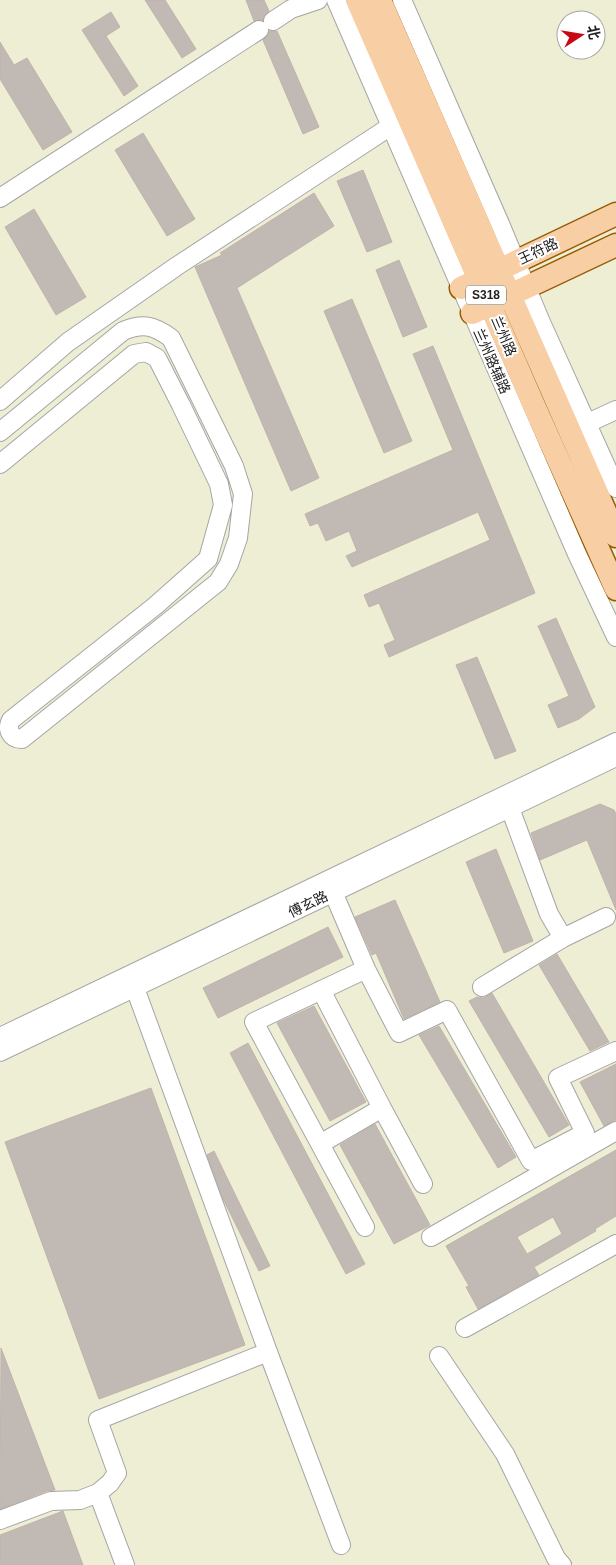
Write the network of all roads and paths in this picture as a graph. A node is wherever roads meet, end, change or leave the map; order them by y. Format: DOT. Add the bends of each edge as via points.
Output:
graph roads {
  1 [pos="318,0"];
  2 [pos="336,0"];
  3 [pos="357,0"];
  4 [pos="380,0"];
  5 [pos="402,0"];
  6 [pos="390,126"];
  7 [pos="0,198"];
  8 [pos="616,214"];
  9 [pos="616,245"];
  10 [pos="489,275"];
  11 [pos="499,300"];
  12 [pos="0,401"];
  13 [pos="616,410"];
  14 [pos="579,428"];
  15 [pos="0,432"];
  16 [pos="0,464"];
  17 [pos="616,488"];
  18 [pos="616,536"];
  19 [pos="616,589"];
  20 [pos="155,606"];
  21 [pos="167,623"];
  22 [pos="616,637"];
  23 [pos="616,742"];
  24 [pos="616,757"];
  25 [pos="510,808"];
  26 [pos="333,892"];
  27 [pos="606,917"];
  28 [pos="563,938"];
  29 [pos="366,969"];
  30 [pos="482,987"];
  31 [pos="135,988"];
  32 [pos="321,990"];
  33 [pos="0,1037"];
  34 [pos="616,1051"];
  35 [pos="0,1052"];
  36 [pos="382,1108"];
  37 [pos="616,1131"];
  38 [pos="320,1144"];
  39 [pos="423,1184"];
  40 [pos="365,1227"];
  41 [pos="431,1237"];
  42 [pos="616,1244"];
  43 [pos="465,1328"];
  44 [pos="268,1352"];
  45 [pos="439,1356"];
  46 [pos="98,1493"];
  47 [pos="0,1520"];
  48 [pos="341,1545"];
  49 [pos="125,1565"];
  50 [pos="562,1565"];
  1 -- 7 [label="street" via="291,9"];
  2 -- 6 [label="street, 兰州路辅路"];
  3 -- 10 [label="main road, 兰州路 / S318"];
  4 -- 10 [label="main road, 兰州路 / S318"];
  5 -- 10 [label="street, 兰州路辅路"];
  6 -- 10 [label="street, 兰州路辅路"];
  6 -- 12 [label="street" via="76,336"];
  8 -- 10 [label="main road, 王符路"];
  9 -- 11 [label="main road, 王符路"];
  10 -- 11 [label="main road, 兰州路 / S318"];
  10 -- 11 [label="street, 兰州路辅路"];
  11 -- 14 [label="main road, 兰州路 / S318"];
  11 -- 19 [label="main road, 兰州路 / S318"];
  11 -- 22 [label="street, 兰州路辅路" via="577,554"];
  13 -- 14 [label="street"];
  14 -- 17 [label="street"];
  14 -- 18 [label="main road, 兰州路 / S318"];
  15 -- 21 [label="street" via="123,331 135,326 148,326 171,338 234,466 243,494 238,538 229,564 218,582"];
  16 -- 20 [label="street" via="134,354 146,352 157,358 218,484 223,505 208,559"];
  20 -- 21 [label="street" via="158,619"];
  20 -- 21 [label="street" via="11,720 10,734 19,739 26,738"];
  23 -- 33 [label="street, 傅玄路"];
  24 -- 25 [label="street, 傅玄路"];
  25 -- 26 [label="street, 傅玄路"];
  25 -- 28 [label="street" via="548,914"];
  26 -- 29 [label="street"];
  26 -- 31 [label="street, 傅玄路"];
  27 -- 28 [label="street"];
  28 -- 30 [label="street"];
  29 -- 32 [label="street"];
  29 -- 34 [label="street" via="399,1033 448,1010 531,1161 585,1133 558,1078"];
  31 -- 35 [label="street, 傅玄路"];
  31 -- 44 [label="street"];
  32 -- 36 [label="street"];
  32 -- 38 [label="street" via="254,1022"];
  36 -- 38 [label="street"];
  36 -- 39 [label="street"];
  37 -- 41 [label="street"];
  38 -- 40 [label="street"];
  42 -- 43 [label="street"];
  44 -- 46 [label="street" via="98,1420 117,1473"];
  44 -- 48 [label="street"];
  45 -- 50 [label="street" via="505,1454"];
  46 -- 47 [label="street" via="80,1500 51,1501"];
  46 -- 49 [label="street"];
}
